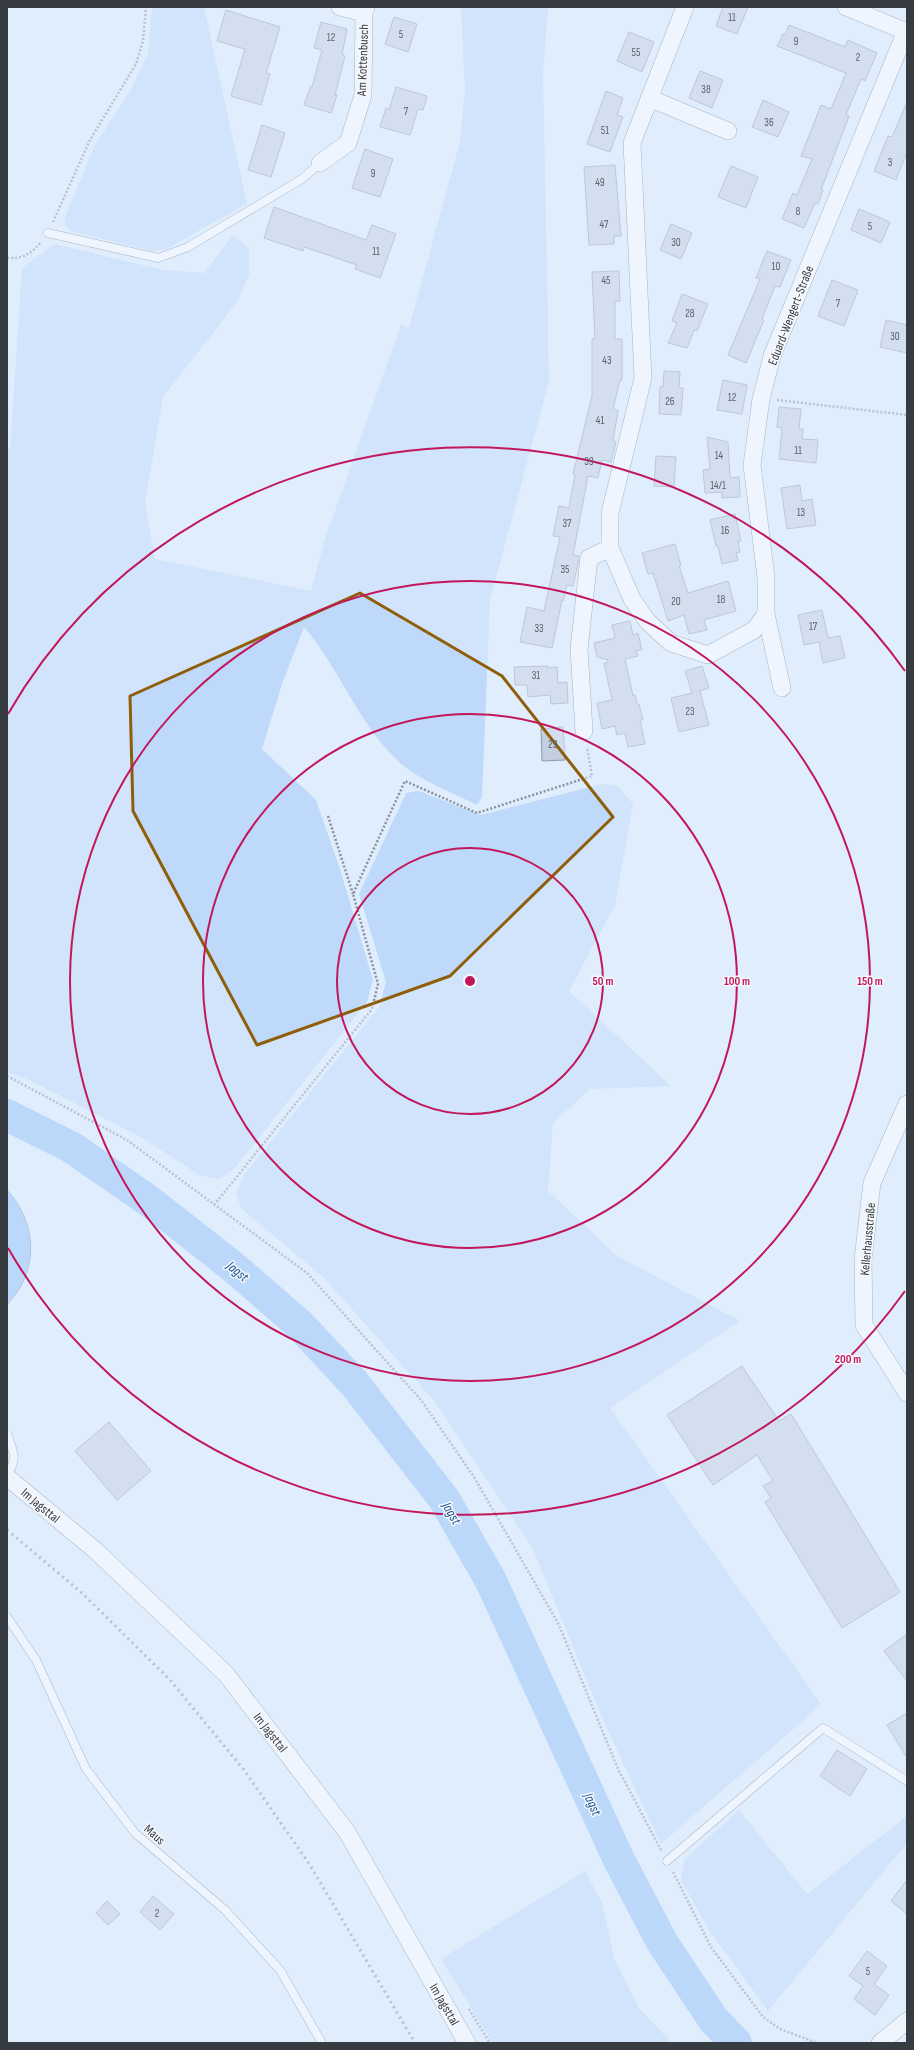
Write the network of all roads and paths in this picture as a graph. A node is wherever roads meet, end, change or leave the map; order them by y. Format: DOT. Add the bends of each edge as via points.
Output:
graph roads {
  1 [pos="146,7"];
  2 [pos="340,7"];
  3 [pos="686,7"];
  4 [pos="846,7"];
  5 [pos="365,10"];
  6 [pos="906,31"];
  7 [pos="649,98"];
  8 [pos="728,131"];
  9 [pos="320,163"];
  10 [pos="48,233"];
  11 [pos="7,258"];
  12 [pos="761,398"];
  13 [pos="907,415"];
  14 [pos="610,548"];
  15 [pos="766,614"];
  16 [pos="782,688"];
  17 [pos="584,730"];
  18 [pos="328,816"];
  19 [pos="353,894"];
  20 [pos="7,1076"];
  21 [pos="907,1104"];
  22 [pos="214,1205"];
  23 [pos="907,1393"];
  24 [pos="7,1434"];
  25 [pos="7,1476"];
  26 [pos="7,1617"];
  27 [pos="907,1781"];
  28 [pos="667,1861"];
  29 [pos="907,2021"];
  30 [pos="322,2043"];
  31 [pos="468,2043"];
  32 [pos="817,2043"];
  33 [pos="880,2043"];
  1 -- 10 [label="path" via="143,41 136,64 90,140"];
  2 -- 5 [label="street, Am Kottenbusch"];
  3 -- 7 [label="street"];
  4 -- 6 [label="street"];
  5 -- 9 [label="street, Am Kottenbusch" via="363,95 348,143"];
  6 -- 12 [label="street, Eduard-Wengert-Straße" via="772,356"];
  7 -- 8 [label="street"];
  7 -- 14 [label="street" via="632,142 643,378 610,513"];
  9 -- 10 [label="lane" via="302,179 188,247 158,258"];
  10 -- 11 [label="path" via="32,253 18,259"];
  12 -- 13 [label="path"];
  12 -- 15 [label="street, Eduard-Wengert-Straße" via="752,465 766,577"];
  14 -- 15 [label="street" via="632,599 647,621 670,643 708,654 754,630"];
  14 -- 17 [label="street" via="589,558 579,648"];
  15 -- 16 [label="street, Eduard-Wengert-Straße"];
  17 -- 19 [label="path" via="592,776 477,813 405,782"];
  18 -- 19 [label="path"];
  19 -- 22 [label="path" via="378,984 372,1009"];
  20 -- 22 [label="path" via="127,1140"];
  21 -- 23 [label="street, Kellerhausstraße" via="872,1183 863,1259 864,1326"];
  22 -- 28 [label="path" via="307,1273 421,1400 474,1477 559,1626 618,1769"];
  24 -- 25 [label="lane" via="15,1458"];
  25 -- 31 [label="street, Im Jagsttal" via="95,1550 226,1674 348,1832"];
  26 -- 30 [label="lane, Maus" via="36,1660 86,1769 135,1833 224,1910 280,1970"];
  27 -- 28 [label="lane" via="823,1728"];
  28 -- 32 [label="path" via="711,1947 763,2016 780,2029"];
  29 -- 33 [label="street"];
}
